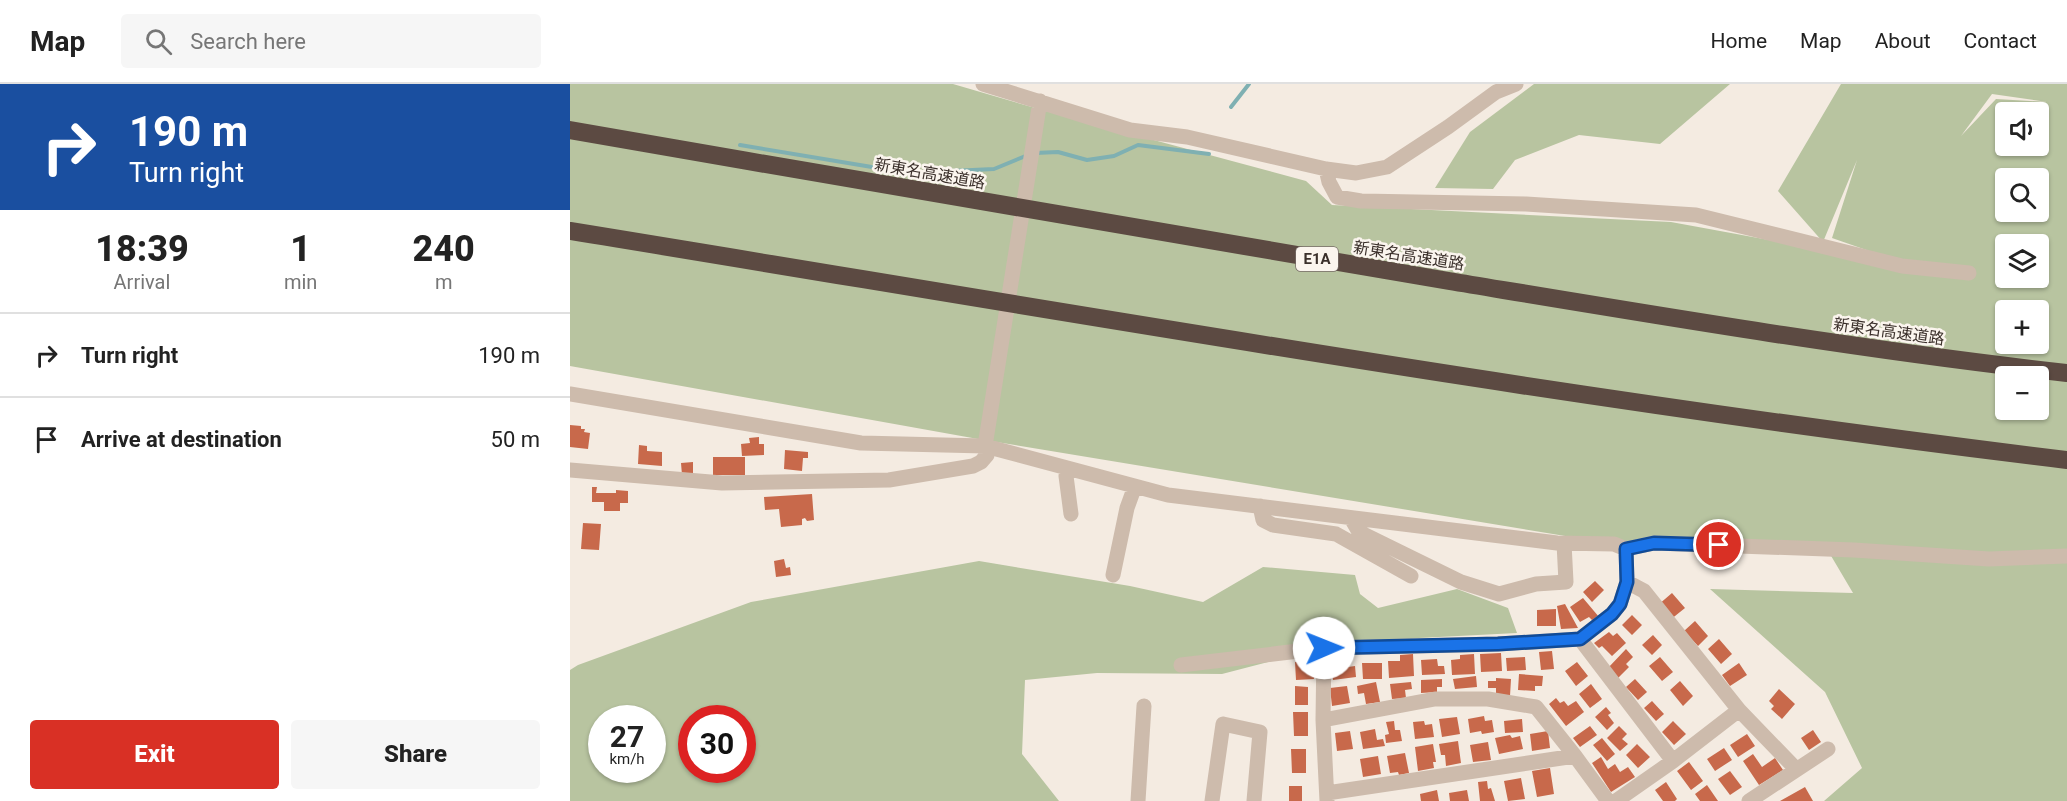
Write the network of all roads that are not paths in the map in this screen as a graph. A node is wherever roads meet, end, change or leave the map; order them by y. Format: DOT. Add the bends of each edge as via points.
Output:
graph roads {
  1 [pos="983,84"];
  2 [pos="1516,84"];
  3 [pos="1040,101"];
  4 [pos="570,130"];
  5 [pos="1326,169"];
  6 [pos="570,231"];
  7 [pos="1969,273"];
  8 [pos="2067,374"];
  9 [pos="570,394"];
  10 [pos="985,446"];
  11 [pos="2067,460"];
  12 [pos="1068,468"];
  13 [pos="570,470"];
  14 [pos="1135,486"];
  15 [pos="1260,506"];
  16 [pos="1071,514"];
  17 [pos="1351,518"];
  18 [pos="1564,543"];
  19 [pos="1626,549"];
  20 [pos="2067,556"];
  21 [pos="1113,575"];
  22 [pos="1411,576"];
  23 [pos="1627,582"];
  24 [pos="1580,639"];
  25 [pos="1324,648"];
  26 [pos="1181,665"];
  27 [pos="1144,706"];
  28 [pos="1739,710"];
  29 [pos="1323,720"];
  30 [pos="1828,749"];
  31 [pos="1575,756"];
  32 [pos="1673,761"];
  33 [pos="1796,770"];
  34 [pos="1327,797"];
  35 [pos="1138,801"];
  36 [pos="1212,801"];
  37 [pos="1254,801"];
  38 [pos="1608,801"];
  39 [pos="1616,801"];
  40 [pos="1749,801"];
  1 -- 3 [label="street"];
  2 -- 5 [label="street" via="1496,92 1387,167 1356,173"];
  3 -- 5 [label="street" via="1130,130 1187,137"];
  3 -- 10 [label="street"];
  4 -- 8 [label="highway, 新東名高速道路 / E1A" via="1731,328"];
  5 -- 7 [label="street" via="1336,197 1696,215 1902,266"];
  6 -- 11 [label="highway" via="1346,358 1716,414"];
  9 -- 10 [label="street" via="861,443"];
  10 -- 12 [label="street"];
  10 -- 13 [label="street" via="987,455 972,466 889,480 722,483"];
  12 -- 14 [label="street"];
  12 -- 16 [label="street"];
  14 -- 15 [label="street" via="1168,495"];
  14 -- 21 [label="street"];
  15 -- 17 [label="street"];
  15 -- 22 [label="street" via="1263,520 1273,525 1336,534"];
  17 -- 18 [label="street"];
  17 -- 18 [label="street" via="1359,532 1461,582 1499,594 1566,582"];
  18 -- 19 [label="street" via="1614,544"];
  19 -- 20 [label="street" via="1654,543 1854,549 1989,559"];
  19 -- 23 [label="street"];
  23 -- 24 [label="street" via="1612,614"];
  23 -- 28 [label="street" via="1644,591"];
  24 -- 25 [label="street"];
  24 -- 32 [label="street"];
  25 -- 26 [label="street"];
  25 -- 29 [label="street"];
  27 -- 35 [label="street"];
  28 -- 32 [label="street"];
  28 -- 33 [label="street"];
  29 -- 31 [label="street" via="1435,699 1488,699 1536,707"];
  29 -- 34 [label="street"];
  30 -- 33 [label="street"];
  31 -- 34 [label="street"];
  31 -- 38 [label="street"];
  32 -- 39 [label="street"];
  33 -- 40 [label="street"];
  36 -- 37 [label="street" via="1223,724 1260,732"];
}
